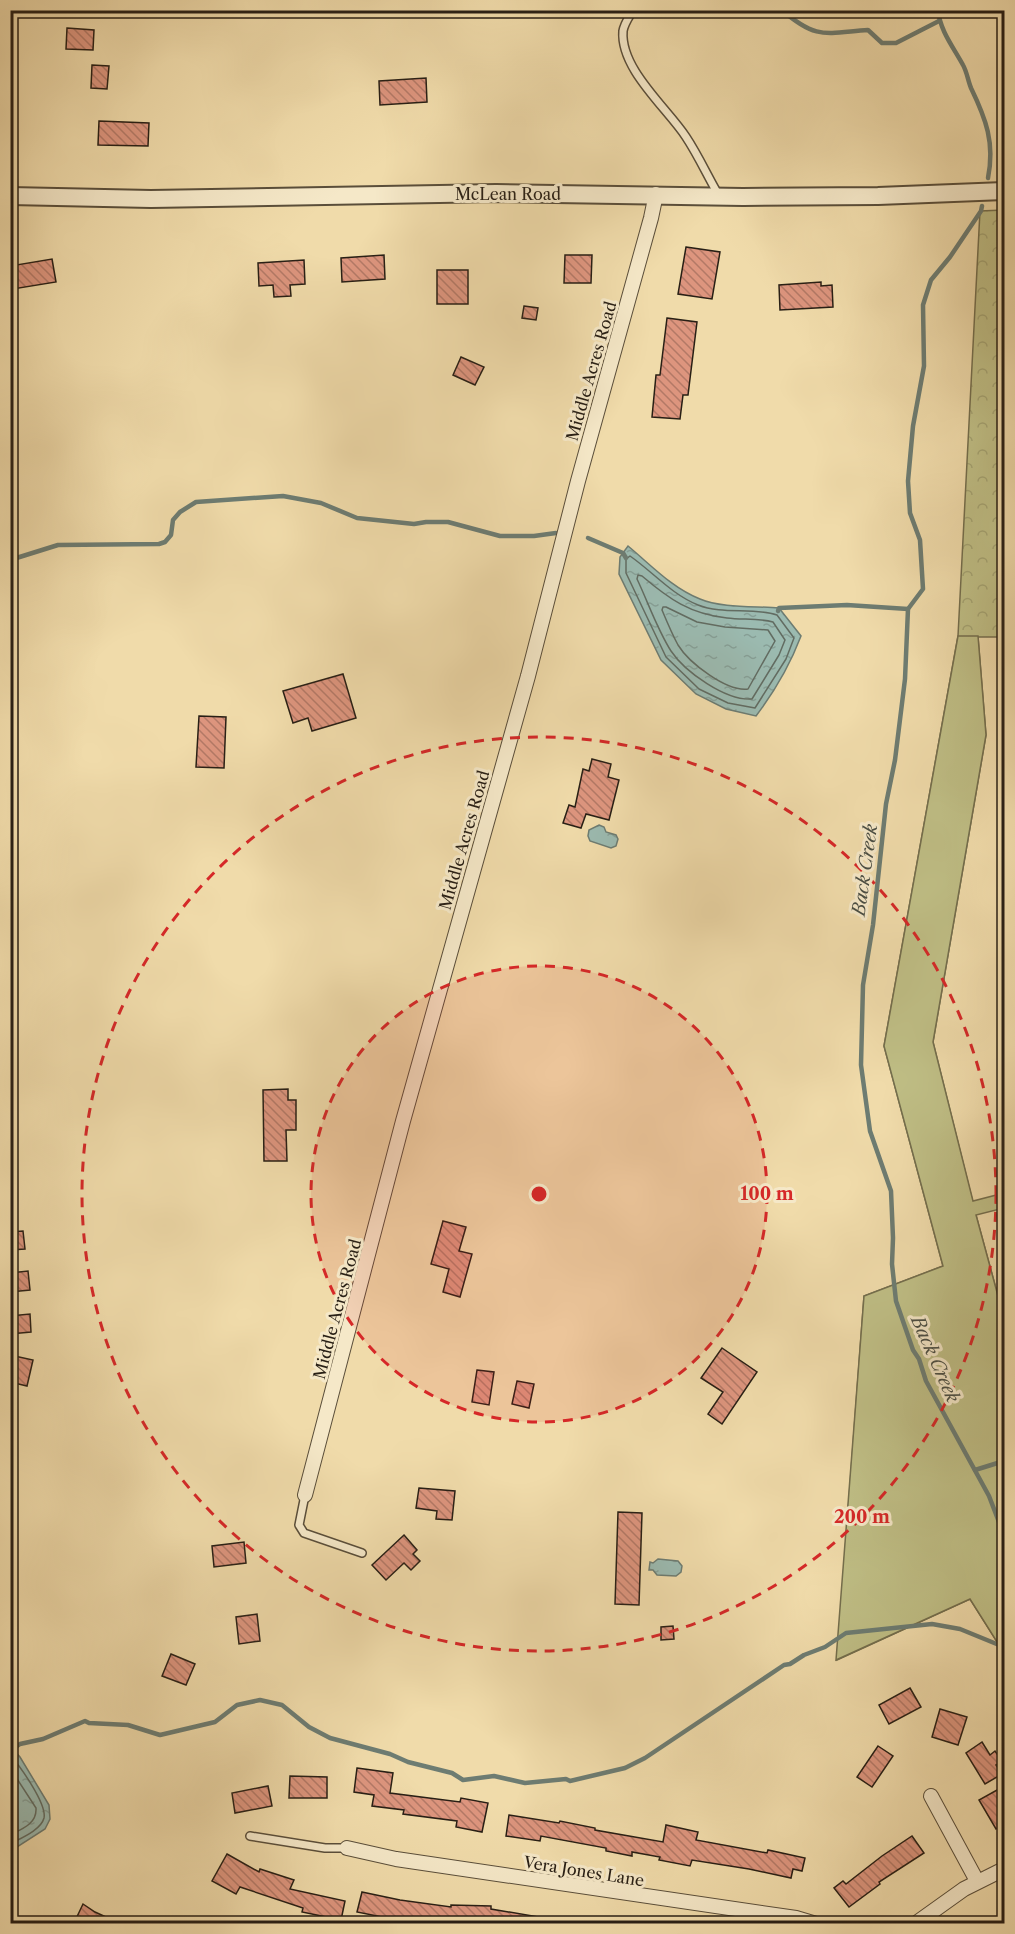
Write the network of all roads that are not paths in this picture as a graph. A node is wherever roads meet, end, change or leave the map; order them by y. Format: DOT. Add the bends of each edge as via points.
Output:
graph roads {
  1 [pos="633,10"];
  2 [pos="1005,191"];
  3 [pos="656,194"];
  4 [pos="10,196"];
  5 [pos="719,196"];
  6 [pos="305,1495"];
  7 [pos="362,1553"];
  8 [pos="931,1796"];
  9 [pos="250,1836"];
  10 [pos="347,1848"];
  11 [pos="1005,1869"];
  12 [pos="977,1881"];
  13 [pos="816,1923"];
  14 [pos="915,1923"];
  1 -- 5 [label="lane" via="623,28 628,58 686,137"];
  2 -- 5 [label="street, McLean Road"];
  3 -- 4 [label="street, McLean Road" via="151,199"];
  3 -- 5 [label="street, McLean Road"];
  3 -- 6 [label="street, Middle Acres Road"];
  6 -- 7 [label="lane" via="299,1525 304,1533"];
  8 -- 12 [label="street"];
  9 -- 10 [label="lane"];
  10 -- 13 [label="street, Vera Jones Lane" via="396,1859"];
  11 -- 12 [label="street"];
  12 -- 14 [label="street"];
}
